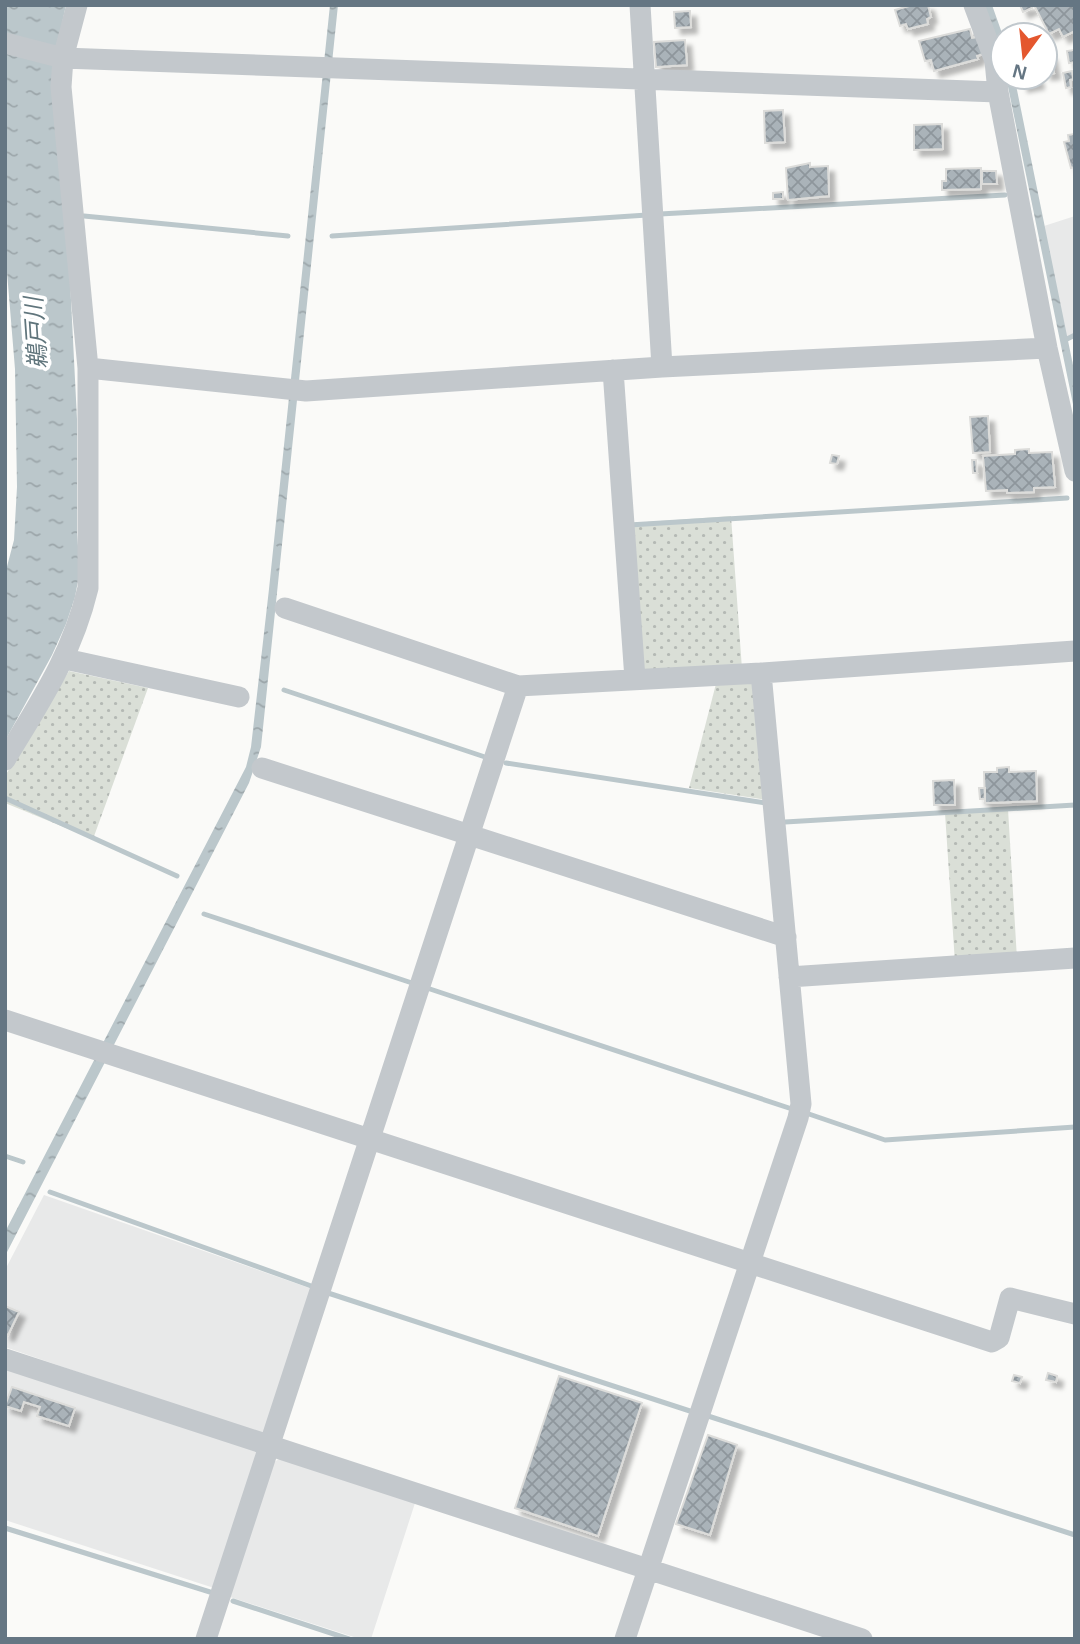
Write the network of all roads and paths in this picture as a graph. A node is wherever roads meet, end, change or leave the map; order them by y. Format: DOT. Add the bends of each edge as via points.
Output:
graph roads {
  1 [pos="77,5"];
  2 [pos="640,5"];
  3 [pos="974,5"];
  4 [pos="5,43"];
  5 [pos="61,58"];
  6 [pos="645,81"];
  7 [pos="999,92"];
  8 [pos="1047,348"];
  9 [pos="662,367"];
  10 [pos="88,368"];
  11 [pos="613,370"];
  12 [pos="1075,471"];
  13 [pos="285,608"];
  14 [pos="1075,651"];
  15 [pos="65,659"];
  16 [pos="761,673"];
  17 [pos="635,680"];
  18 [pos="518,685"];
  19 [pos="239,697"];
  20 [pos="5,760"];
  21 [pos="262,768"];
  22 [pos="470,834"];
  23 [pos="786,937"];
  24 [pos="1075,958"];
  25 [pos="789,977"];
  26 [pos="5,1020"];
  27 [pos="369,1140"];
  28 [pos="750,1264"];
  29 [pos="1075,1314"];
  30 [pos="5,1359"];
  31 [pos="269,1446"];
  32 [pos="649,1569"];
  33 [pos="206,1639"];
  34 [pos="625,1639"];
  35 [pos="862,1639"];
  1 -- 5 [label="street"];
  2 -- 6 [label="street"];
  3 -- 7 [label="street" via="995,61"];
  4 -- 5 [label="street"];
  5 -- 6 [label="street"];
  5 -- 10 [label="street"];
  6 -- 7 [label="street"];
  6 -- 9 [label="street"];
  7 -- 8 [label="street"];
  8 -- 9 [label="street"];
  8 -- 12 [label="street"];
  9 -- 11 [label="street"];
  10 -- 11 [label="street" via="295,390"];
  10 -- 15 [label="street" via="88,588"];
  11 -- 17 [label="street"];
  13 -- 18 [label="street"];
  14 -- 16 [label="street"];
  15 -- 19 [label="street"];
  15 -- 20 [label="street"];
  16 -- 17 [label="street"];
  16 -- 23 [label="street"];
  17 -- 18 [label="street"];
  18 -- 22 [label="street"];
  21 -- 22 [label="street"];
  22 -- 23 [label="street"];
  22 -- 27 [label="street"];
  23 -- 25 [label="street"];
  24 -- 25 [label="street"];
  25 -- 28 [label="street" via="801,1104"];
  26 -- 27 [label="street"];
  27 -- 28 [label="street"];
  27 -- 31 [label="street"];
  28 -- 29 [label="street" via="992,1342 999,1338 1010,1298"];
  28 -- 32 [label="street"];
  30 -- 31 [label="street"];
  31 -- 32 [label="street"];
  31 -- 33 [label="street"];
  32 -- 34 [label="street"];
  32 -- 35 [label="street"];
}
